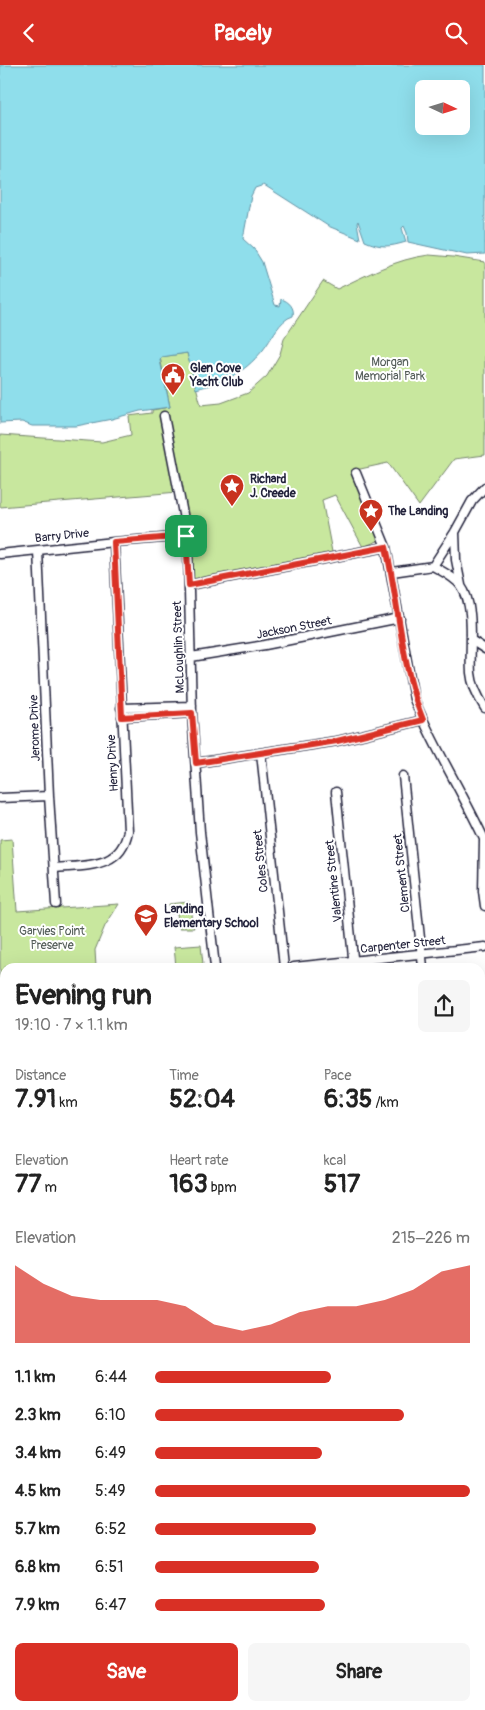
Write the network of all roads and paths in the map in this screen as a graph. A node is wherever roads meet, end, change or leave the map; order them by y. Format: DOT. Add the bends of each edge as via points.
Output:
graph roads {
  1 [pos="164,416"];
  2 [pos="356,473"];
  3 [pos="485,487"];
  4 [pos="455,533"];
  5 [pos="186,536"];
  6 [pos="114,542"];
  7 [pos="386,547"];
  8 [pos="38,550"];
  9 [pos="0,554"];
  10 [pos="433,566"];
  11 [pos="392,572"];
  12 [pos="189,585"];
  13 [pos="461,585"];
  14 [pos="400,618"];
  15 [pos="471,640"];
  16 [pos="485,649"];
  17 [pos="191,657"];
  18 [pos="485,708"];
  19 [pos="192,710"];
  20 [pos="122,713"];
  21 [pos="423,720"];
  22 [pos="260,753"];
  23 [pos="196,763"];
  24 [pos="403,776"];
  25 [pos="336,792"];
  26 [pos="49,796"];
  27 [pos="0,798"];
  28 [pos="485,841"];
  29 [pos="55,868"];
  30 [pos="56,904"];
  31 [pos="485,905"];
  32 [pos="485,947"];
  33 [pos="422,954"];
  34 [pos="215,963"];
  35 [pos="284,963"];
  36 [pos="354,963"];
  37 [pos="361,963"];
  38 [pos="423,963"];
  1 -- 5 [label="street, McLoughlin Street"];
  2 -- 7 [label="street"];
  3 -- 4 [label="street" via="472,501"];
  4 -- 10 [label="street"];
  4 -- 13 [label="street"];
  5 -- 6 [label="street, Barry Drive"];
  5 -- 12 [label="street, McLoughlin Street"];
  6 -- 8 [label="street, Barry Drive"];
  6 -- 20 [label="street, Henry Drive"];
  7 -- 11 [label="street"];
  7 -- 12 [label="street"];
  8 -- 9 [label="street, Barry Drive"];
  8 -- 26 [label="street, Jerome Drive"];
  10 -- 11 [label="street"];
  10 -- 13 [label="street"];
  11 -- 14 [label="street"];
  12 -- 17 [label="street, McLoughlin Street"];
  13 -- 15 [label="street" via="468,605"];
  14 -- 17 [label="street, Jackson Street"];
  14 -- 21 [label="street" via="409,678"];
  15 -- 16 [label="street"];
  15 -- 18 [label="street" via="473,683"];
  17 -- 19 [label="street, McLoughlin Street"];
  19 -- 20 [label="street"];
  19 -- 23 [label="street, McLoughlin Street"];
  20 -- 29 [label="street, Henry Drive" via="127,839 121,851 102,863"];
  21 -- 22 [label="street" via="337,741"];
  21 -- 28 [label="street"];
  22 -- 23 [label="street"];
  22 -- 35 [label="street, Coles Street"];
  23 -- 34 [label="street, McLoughlin Street"];
  24 -- 33 [label="street, Clement Street"];
  25 -- 36 [label="street, Valentine Street"];
  26 -- 27 [label="street"];
  26 -- 29 [label="street, Jerome Drive"];
  28 -- 31 [label="street"];
  29 -- 30 [label="street, Jerome Drive"];
  32 -- 33 [label="street, Carpenter Street"];
  33 -- 37 [label="street, Carpenter Street"];
  33 -- 38 [label="street, Clement Street"];
}
